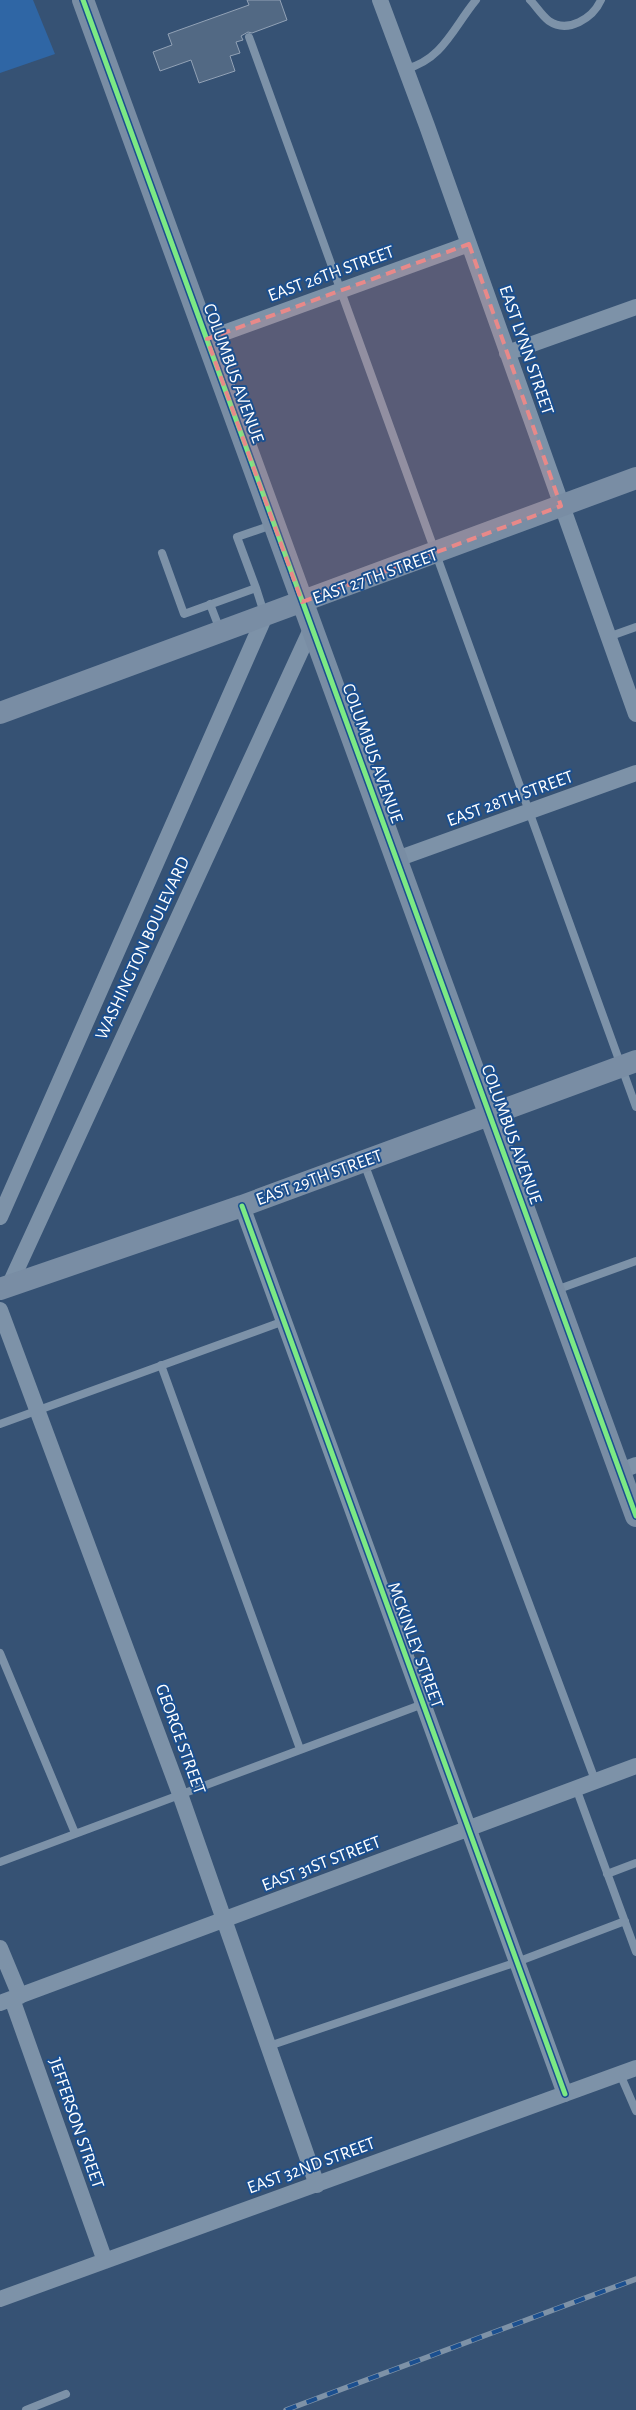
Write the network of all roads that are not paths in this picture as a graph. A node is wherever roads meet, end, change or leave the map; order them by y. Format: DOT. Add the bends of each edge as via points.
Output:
graph roads {
  1 [pos="83,0"];
  2 [pos="380,0"];
  3 [pos="476,0"];
  4 [pos="530,0"];
  5 [pos="601,0"];
  6 [pos="249,37"];
  7 [pos="406,69"];
  8 [pos="469,244"];
  9 [pos="340,290"];
  10 [pos="636,307"];
  11 [pos="207,339"];
  12 [pos="507,353"];
  13 [pos="636,478"];
  14 [pos="562,506"];
  15 [pos="274,524"];
  16 [pos="162,553"];
  17 [pos="435,554"];
  18 [pos="256,588"];
  19 [pos="302,602"];
  20 [pos="210,604"];
  21 [pos="265,616"];
  22 [pos="312,627"];
  23 [pos="636,627"];
  24 [pos="221,632"];
  25 [pos="608,637"];
  26 [pos="0,713"];
  27 [pos="636,714"];
  28 [pos="636,773"];
  29 [pos="528,812"];
  30 [pos="397,860"];
  31 [pos="629,1063"];
  32 [pos="636,1107"];
  33 [pos="490,1114"];
  34 [pos="363,1161"];
  35 [pos="242,1206"];
  36 [pos="0,1217"];
  37 [pos="636,1261"];
  38 [pos="4,1287"];
  39 [pos="554,1290"];
  40 [pos="0,1310"];
  41 [pos="284,1321"];
  42 [pos="161,1365"];
  43 [pos="37,1410"];
  44 [pos="0,1424"];
  45 [pos="628,1468"];
  46 [pos="636,1516"];
  47 [pos="0,1653"];
  48 [pos="423,1704"];
  49 [pos="300,1749"];
  50 [pos="636,1766"];
  51 [pos="595,1780"];
  52 [pos="576,1788"];
  53 [pos="180,1794"];
  54 [pos="468,1828"];
  55 [pos="76,1834"];
  56 [pos="0,1862"];
  57 [pos="636,1863"];
  58 [pos="607,1874"];
  59 [pos="226,1920"];
  60 [pos="625,1922"];
  61 [pos="0,1948"];
  62 [pos="636,1952"];
  63 [pos="517,1962"];
  64 [pos="11,1999"];
  65 [pos="269,2046"];
  66 [pos="636,2068"];
  67 [pos="620,2074"];
  68 [pos="565,2094"];
  69 [pos="636,2111"];
  70 [pos="317,2184"];
  71 [pos="105,2261"];
  72 [pos="0,2300"];
  73 [pos="66,2394"];
  74 [pos="26,2410"];
  1 -- 11 [label="street, COLUMBUS AVENUE"];
  2 -- 7 [label="street, EAST LYNN STREET"];
  3 -- 7 [label="lane" via="432,57 422,65"];
  4 -- 5 [label="lane" via="548,20 565,25 588,18"];
  6 -- 9 [label="lane"];
  7 -- 8 [label="street, EAST LYNN STREET"];
  8 -- 9 [label="street, EAST 26TH STREET"];
  8 -- 12 [label="street, EAST LYNN STREET"];
  9 -- 11 [label="street, EAST 26TH STREET"];
  9 -- 17 [label="lane"];
  10 -- 12 [label="street"];
  11 -- 15 [label="street, COLUMBUS AVENUE"];
  12 -- 14 [label="street, EAST LYNN STREET"];
  13 -- 14 [label="street, EAST 27TH STREET"];
  14 -- 17 [label="street, EAST 27TH STREET"];
  14 -- 25 [label="street, EAST LYNN STREET"];
  15 -- 18 [label="lane" via="237,537"];
  15 -- 19 [label="street, COLUMBUS AVENUE"];
  16 -- 20 [label="lane" via="184,614"];
  17 -- 19 [label="street, EAST 27TH STREET"];
  17 -- 29 [label="lane"];
  18 -- 20 [label="lane"];
  18 -- 21 [label="lane"];
  19 -- 21 [label="street, EAST 27TH STREET"];
  19 -- 22 [label="street, COLUMBUS AVENUE"];
  20 -- 24 [label="lane"];
  21 -- 24 [label="street, EAST 27TH STREET"];
  21 -- 36 [label="street, WASHINGTON BOULEVARD"];
  22 -- 30 [label="street, COLUMBUS AVENUE"];
  22 -- 38 [label="street, WASHINGTON BOULEVARD"];
  23 -- 25 [label="lane"];
  24 -- 26 [label="street, EAST 27TH STREET"];
  25 -- 27 [label="street, EAST LYNN STREET"];
  28 -- 29 [label="street, EAST 28TH STREET"];
  29 -- 30 [label="street, EAST 28TH STREET"];
  29 -- 31 [label="lane"];
  30 -- 33 [label="street, COLUMBUS AVENUE"];
  31 -- 32 [label="lane"];
  31 -- 33 [label="street, EAST 29TH STREET"];
  33 -- 34 [label="street, EAST 29TH STREET"];
  33 -- 39 [label="street, COLUMBUS AVENUE"];
  34 -- 35 [label="street, EAST 29TH STREET"];
  34 -- 51 [label="lane"];
  35 -- 38 [label="street, EAST 29TH STREET"];
  35 -- 41 [label="street, MCKINLEY STREET"];
  37 -- 39 [label="lane"];
  39 -- 45 [label="street, COLUMBUS AVENUE"];
  40 -- 43 [label="street, GEORGE STREET"];
  41 -- 42 [label="lane"];
  41 -- 48 [label="street, MCKINLEY STREET"];
  42 -- 43 [label="lane"];
  42 -- 49 [label="lane"];
  43 -- 44 [label="lane"];
  43 -- 53 [label="street, GEORGE STREET"];
  45 -- 46 [label="street, COLUMBUS AVENUE"];
  47 -- 55 [label="lane"];
  48 -- 49 [label="lane"];
  48 -- 54 [label="street, MCKINLEY STREET"];
  49 -- 53 [label="lane"];
  50 -- 51 [label="street, EAST 31ST STREET"];
  51 -- 52 [label="street, EAST 31ST STREET"];
  52 -- 54 [label="street, EAST 31ST STREET"];
  52 -- 58 [label="lane"];
  53 -- 55 [label="lane"];
  53 -- 59 [label="street, GEORGE STREET"];
  54 -- 59 [label="street, EAST 31ST STREET"];
  54 -- 63 [label="street, MCKINLEY STREET"];
  55 -- 56 [label="lane"];
  57 -- 58 [label="lane"];
  58 -- 60 [label="lane"];
  59 -- 64 [label="street, EAST 31ST STREET"];
  59 -- 65 [label="street, GEORGE STREET"];
  60 -- 62 [label="lane"];
  60 -- 63 [label="lane"];
  61 -- 64 [label="street, JEFFERSON STREET"];
  63 -- 65 [label="lane"];
  63 -- 68 [label="street, MCKINLEY STREET"];
  64 -- 71 [label="street, JEFFERSON STREET"];
  65 -- 70 [label="street, GEORGE STREET"];
  66 -- 67 [label="street, EAST 32ND STREET"];
  67 -- 68 [label="street, EAST 32ND STREET"];
  67 -- 69 [label="lane"];
  68 -- 70 [label="street, EAST 32ND STREET"];
  70 -- 71 [label="street, EAST 32ND STREET"];
  71 -- 72 [label="street, EAST 32ND STREET"];
  73 -- 74 [label="lane"];
}
